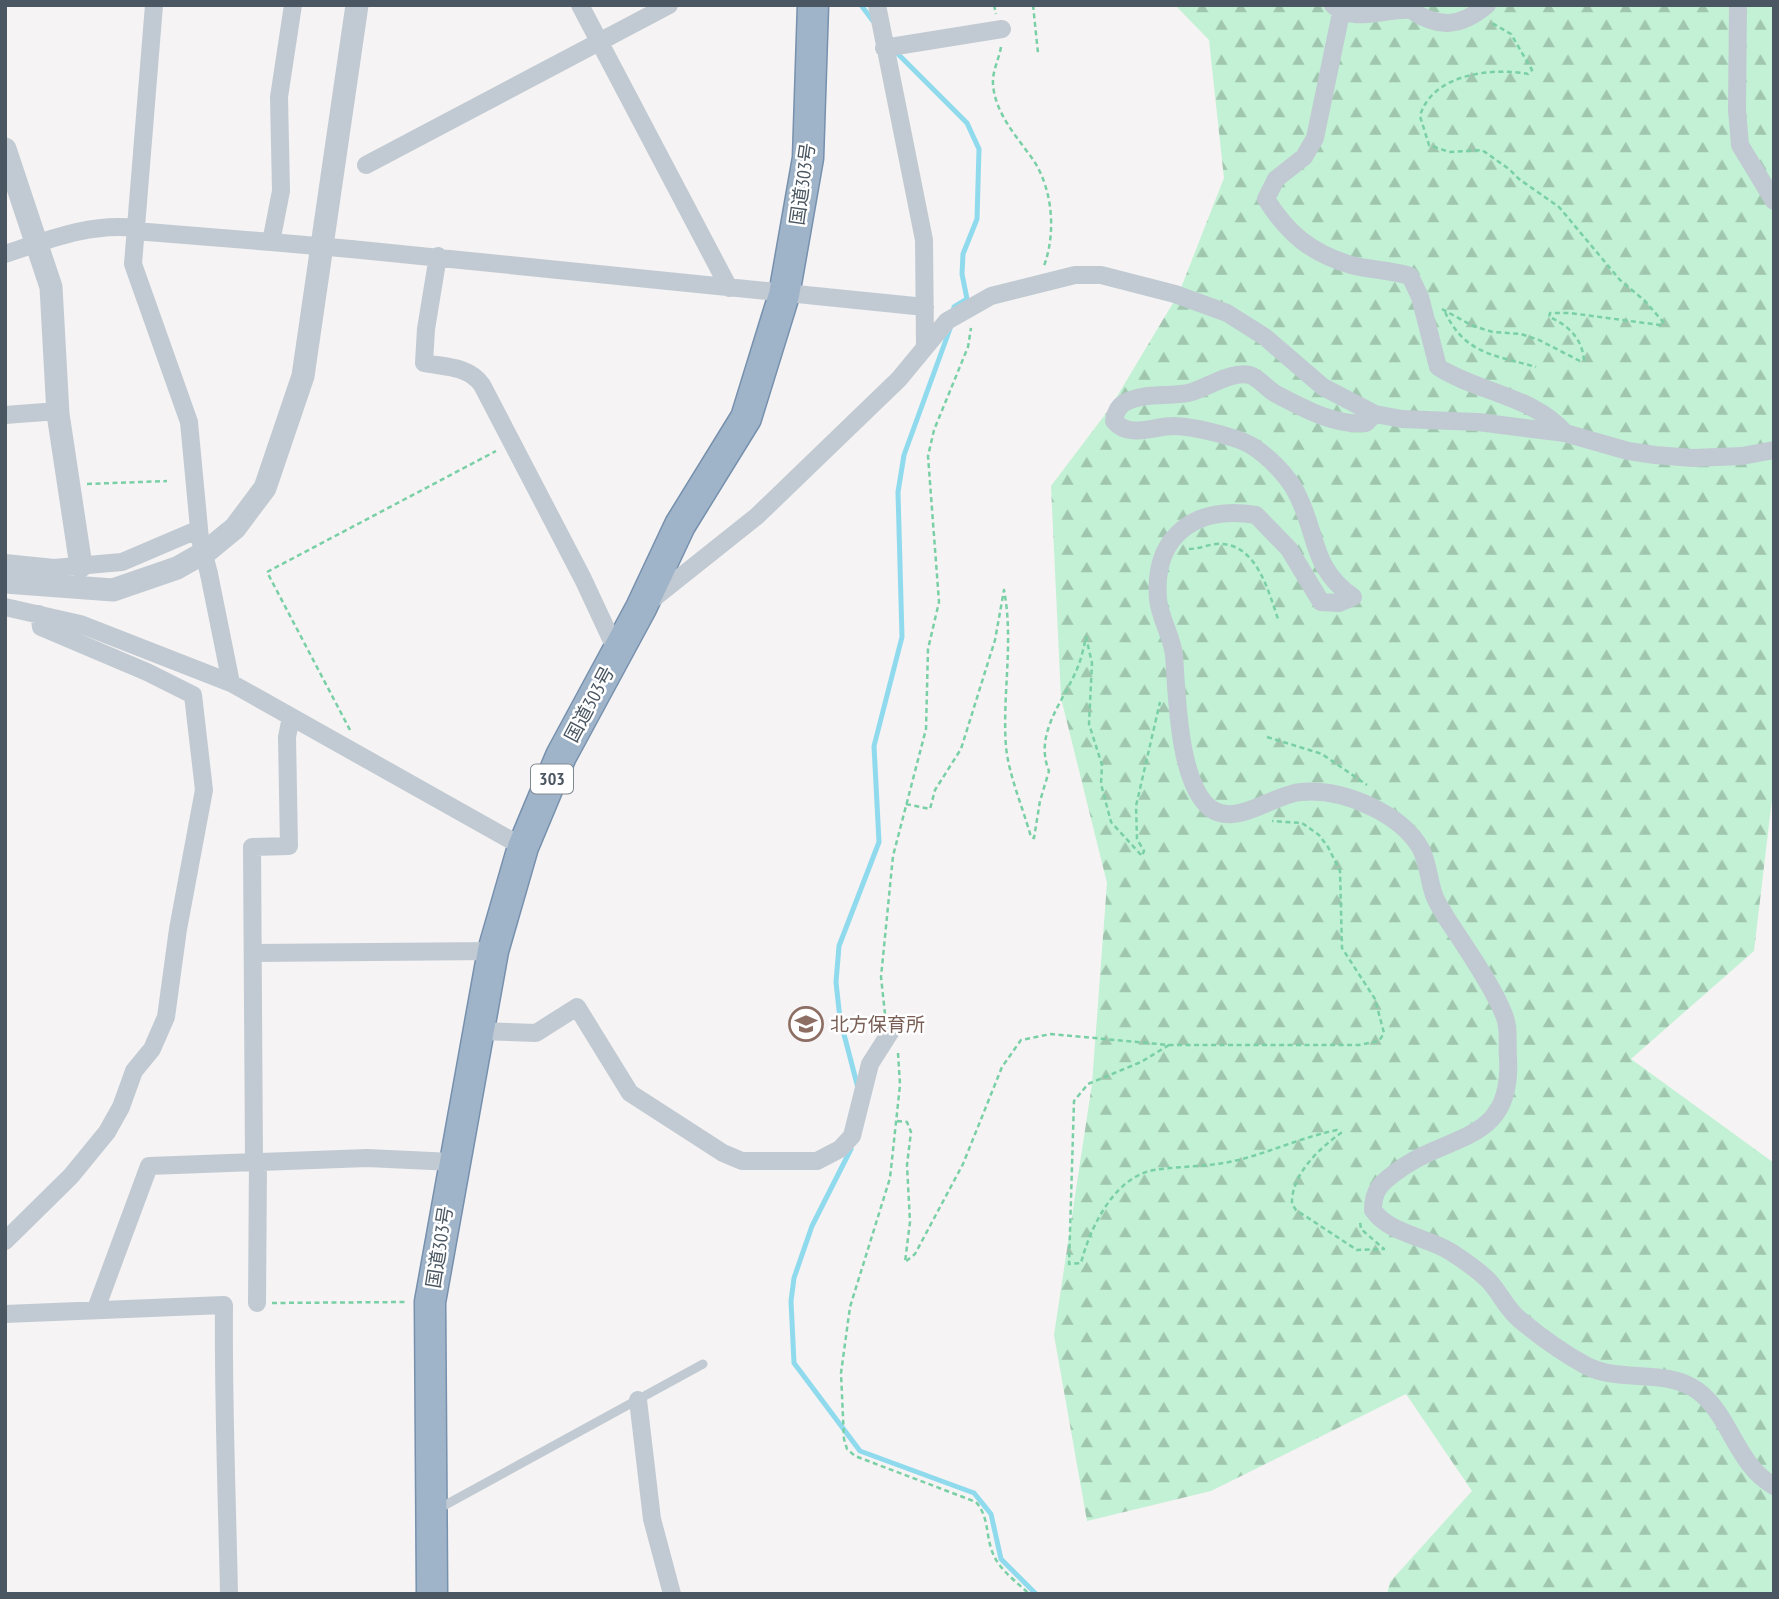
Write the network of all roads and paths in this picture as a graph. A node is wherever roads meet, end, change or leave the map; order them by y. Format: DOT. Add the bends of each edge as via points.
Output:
graph roads {
  1 [pos="154,5"];
  2 [pos="293,5"];
  3 [pos="357,5"];
  4 [pos="580,5"];
  5 [pos="669,5"];
  6 [pos="813,5"];
  7 [pos="877,5"];
  8 [pos="994,5"];
  9 [pos="1033,5"];
  10 [pos="1738,5"];
  11 [pos="1337,9"];
  12 [pos="1482,9"];
  13 [pos="1002,29"];
  14 [pos="599,43"];
  15 [pos="884,48"];
  16 [pos="1038,53"];
  17 [pos="5,149"];
  18 [pos="366,164"];
  19 [pos="1774,201"];
  20 [pos="135,230"];
  21 [pos="271,242"];
  22 [pos="37,243"];
  23 [pos="5,254"];
  24 [pos="438,256"];
  25 [pos="1039,282"];
  26 [pos="729,288"];
  27 [pos="784,295"];
  28 [pos="1420,297"];
  29 [pos="925,307"];
  30 [pos="966,308"];
  31 [pos="1444,310"];
  32 [pos="925,344"];
  33 [pos="1536,367"];
  34 [pos="58,411"];
  35 [pos="1375,414"];
  36 [pos="5,415"];
  37 [pos="1564,433"];
  38 [pos="511,443"];
  39 [pos="1774,450"];
  40 [pos="167,481"];
  41 [pos="84,484"];
  42 [pos="198,535"];
  43 [pos="1169,546"];
  44 [pos="5,564"];
  45 [pos="81,566"];
  46 [pos="5,582"];
  47 [pos="5,607"];
  48 [pos="641,608"];
  49 [pos="38,614"];
  50 [pos="1278,619"];
  51 [pos="621,646"];
  52 [pos="231,683"];
  53 [pos="1161,696"];
  54 [pos="291,717"];
  55 [pos="1267,737"];
  56 [pos="357,754"];
  57 [pos="1368,786"];
  58 [pos="906,804"];
  59 [pos="1267,821"];
  60 [pos="523,847"];
  61 [pos="493,951"];
  62 [pos="254,953"];
  63 [pos="478,1031"];
  64 [pos="891,1031"];
  65 [pos="1169,1045"];
  66 [pos="897,1121"];
  67 [pos="256,1161"];
  68 [pos="453,1162"];
  69 [pos="1373,1200"];
  70 [pos="5,1241"];
  71 [pos="430,1302"];
  72 [pos="257,1303"];
  73 [pos="96,1309"];
  74 [pos="5,1314"];
  75 [pos="704,1364"];
  76 [pos="638,1400"];
  77 [pos="1774,1486"];
  78 [pos="430,1513"];
  79 [pos="229,1594"];
  80 [pos="432,1594"];
  81 [pos="672,1594"];
  82 [pos="1029,1594"];
  1 -- 20 [label="street"];
  2 -- 21 [label="street" via="279,97 281,191"];
  3 -- 46 [label="street" via="303,376 265,488 235,528 177,568 113,590"];
  4 -- 14 [label="street"];
  5 -- 14 [label="street"];
  6 -- 27 [label="highway, 国道303号 / 303" via="808,158"];
  7 -- 15 [label="street"];
  8 -- 13 [label="path"];
  9 -- 16 [label="path"];
  10 -- 19 [label="street" via="1740,145"];
  11 -- 12 [label="street" via="1411,10 1445,26"];
  11 -- 28 [label="street" via="1315,138 1304,157 1276,179 1266,199 1284,228 1313,249 1352,265 1410,276"];
  12 -- 31 [label="path" via="1511,33 1532,70 1528,74 1466,75 1432,96 1420,116 1429,145 1449,152 1482,150 1559,206 1620,280 1664,323 1550,313 1549,317 1575,335 1584,355 1580,361 1539,340 1493,332"];
  13 -- 15 [label="street"];
  13 -- 25 [label="path" via="993,87 1018,143 1035,162 1050,206 1050,249"];
  14 -- 18 [label="street"];
  14 -- 26 [label="street"];
  15 -- 29 [label="street" via="924,240"];
  17 -- 22 [label="street"];
  20 -- 21 [label="street"];
  20 -- 22 [label="street" via="117,225"];
  20 -- 42 [label="street" via="133,264 189,422"];
  21 -- 24 [label="street, bridge"];
  22 -- 23 [label="street"];
  22 -- 34 [label="street" via="51,287"];
  24 -- 26 [label="street"];
  24 -- 38 [label="street" via="424,363 475,375"];
  25 -- 30 [label="street"];
  25 -- 35 [label="street" via="1101,275 1227,313 1265,337 1323,387"];
  26 -- 27 [label="street"];
  27 -- 29 [label="street"];
  27 -- 48 [label="highway, 国道303号 / 303" via="746,418 680,525"];
  28 -- 31 [label="path"];
  28 -- 37 [label="street" via="1438,367 1552,417"];
  29 -- 32 [label="street"];
  30 -- 32 [label="street"];
  30 -- 58 [label="path" via="971,323 968,347 934,430 929,456 939,603 928,649 926,729"];
  31 -- 33 [label="path" via="1465,342"];
  32 -- 48 [label="street" via="899,379 757,516"];
  34 -- 36 [label="street"];
  34 -- 45 [label="street"];
  35 -- 37 [label="street"];
  35 -- 43 [label="street" via="1366,424 1334,421 1275,393 1250,375 1236,375 1188,393 1124,403 1114,421 1120,429 1176,426 1251,445 1296,490 1330,579 1353,597 1339,603 1321,602 1289,549 1256,515 1214,514 1191,520 1175,533"];
  37 -- 39 [label="street" via="1628,451 1693,458"];
  38 -- 51 [label="street" via="611,639"];
  38 -- 56 [label="path" via="267,572 343,715"];
  40 -- 41 [label="path"];
  42 -- 45 [label="street" via="122,562"];
  42 -- 52 [label="street, bridge"];
  43 -- 50 [label="path" via="1194,549 1217,544 1241,550 1262,577"];
  43 -- 69 [label="street" via="1160,564 1158,597 1173,651 1180,731 1202,800 1212,809 1233,814 1303,791 1330,794 1396,821 1423,853 1434,897 1506,1020 1509,1074 1504,1103 1487,1126 1416,1157 1383,1181"];
  44 -- 45 [label="street"];
  47 -- 49 [label="street"];
  48 -- 51 [label="highway, 国道303号 / 303"];
  49 -- 52 [label="street" via="80,624"];
  49 -- 70 [label="street" via="41,627 193,695 204,790 166,1017 152,1049 134,1071 107,1132 71,1176"];
  51 -- 60 [label="highway, 国道303号 / 303" via="561,757"];
  52 -- 54 [label="street"];
  53 -- 58 [label="path" via="1136,806 1142,856 1111,822 1101,784 1102,765 1089,724 1092,663 1086,637 1079,665 1051,719 1043,757 1049,771 1037,832 1031,836 1006,750 1010,620 1004,590 995,640 961,749 935,790 930,809"];
  54 -- 56 [label="street"];
  54 -- 62 [label="street" via="287,737 289,846 252,847"];
  55 -- 57 [label="path" via="1322,754"];
  56 -- 60 [label="street"];
  58 -- 64 [label="path" via="893,856 881,977 883,1008"];
  59 -- 65 [label="path" via="1303,824 1328,847 1340,871 1342,948 1375,999 1384,1032 1379,1041 1359,1045"];
  60 -- 61 [label="highway, 国道303号 / 303"];
  61 -- 62 [label="street"];
  61 -- 63 [label="highway, 国道303号 / 303"];
  62 -- 67 [label="street"];
  63 -- 64 [label="street" via="536,1033 577,1007 630,1093 723,1153 742,1161 817,1161 831,1156 852,1136 870,1064"];
  63 -- 68 [label="highway, 国道303号 / 303"];
  64 -- 66 [label="path" via="901,1063"];
  65 -- 66 [label="path" via="1051,1034 1021,1040 1002,1067 963,1164 915,1254 905,1262 911,1132 908,1122"];
  65 -- 69 [label="path" via="1088,1084 1074,1101 1069,1264 1082,1263 1086,1243 1112,1198 1134,1178 1152,1170 1236,1160 1337,1130 1341,1133 1322,1147 1296,1183 1292,1204 1357,1250 1384,1249 1361,1229 1359,1208"];
  66 -- 82 [label="path" via="890,1178 850,1307 841,1373 844,1439 855,1456 976,1502 1000,1567"];
  67 -- 68 [label="street" via="367,1158"];
  67 -- 72 [label="street"];
  67 -- 73 [label="street" via="149,1166"];
  68 -- 71 [label="highway, 国道303号 / 303"];
  69 -- 77 [label="street" via="1373,1210 1383,1223 1469,1263 1517,1318 1586,1366 1681,1382 1698,1391 1716,1408 1748,1463"];
  71 -- 72 [label="path"];
  71 -- 78 [label="highway, 国道303号 / 303"];
  73 -- 74 [label="street"];
  73 -- 79 [label="street" via="224,1305"];
  75 -- 76 [label="lane"];
  76 -- 78 [label="lane"];
  76 -- 81 [label="street" via="652,1519"];
  78 -- 80 [label="highway, 国道303号 / 303"];
}
